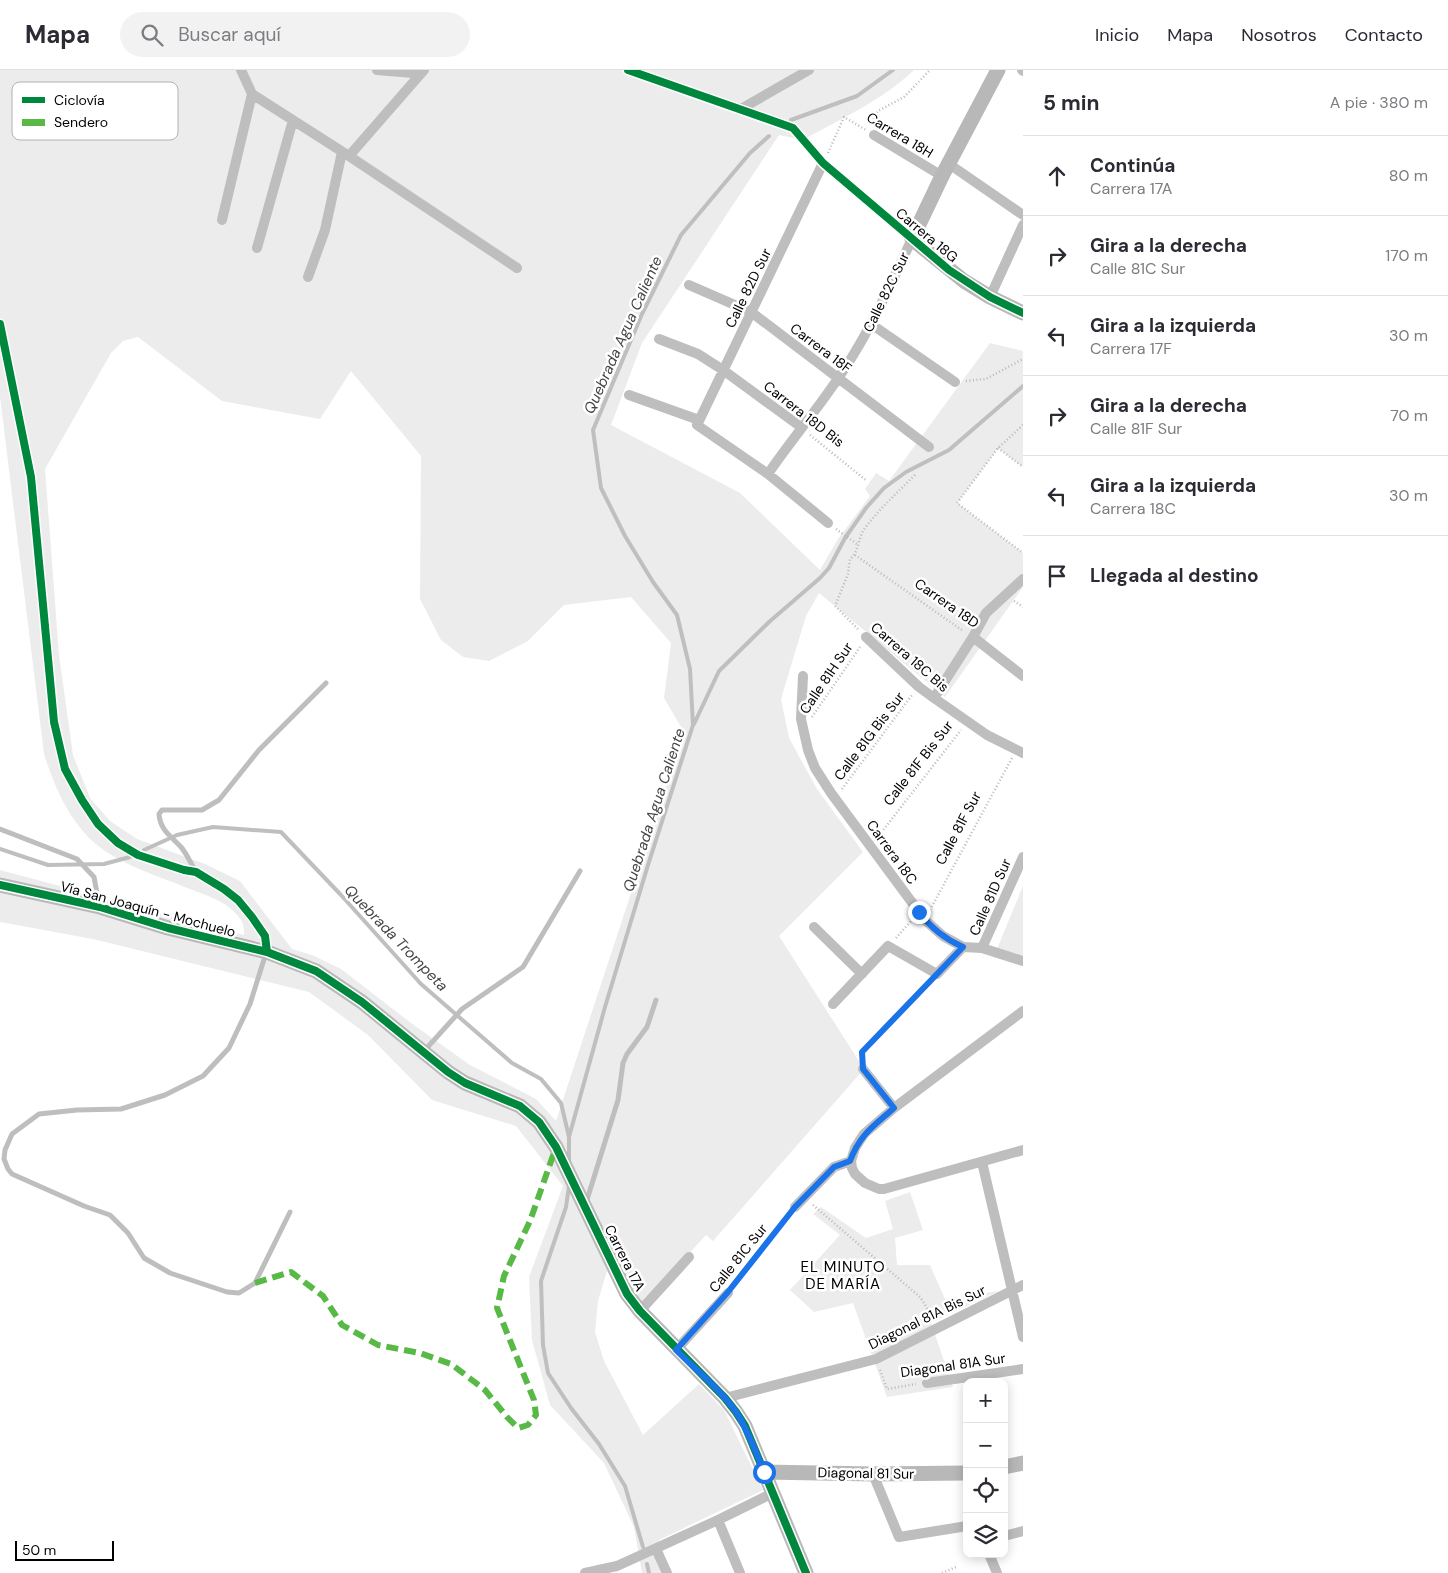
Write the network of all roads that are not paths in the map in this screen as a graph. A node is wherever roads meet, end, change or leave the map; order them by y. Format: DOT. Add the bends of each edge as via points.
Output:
graph roads {
  1 [pos="241,70"];
  2 [pos="378,70"];
  3 [pos="419,70"];
  4 [pos="424,70"];
  5 [pos="628,70"];
  6 [pos="808,70"];
  7 [pos="998,70"];
  8 [pos="252,94"];
  9 [pos="739,110"];
  10 [pos="293,120"];
  11 [pos="870,133"];
  12 [pos="346,154"];
  13 [pos="823,163"];
  14 [pos="945,170"];
  15 [pos="1023,215"];
  16 [pos="222,220"];
  17 [pos="1023,225"];
  18 [pos="912,239"];
  19 [pos="257,248"];
  20 [pos="517,268"];
  21 [pos="308,277"];
  22 [pos="689,285"];
  23 [pos="990,297"];
  24 [pos="751,312"];
  25 [pos="1023,313"];
  26 [pos="0,324"];
  27 [pos="871,324"];
  28 [pos="659,339"];
  29 [pos="723,370"];
  30 [pos="838,378"];
  31 [pos="955,382"];
  32 [pos="629,395"];
  33 [pos="698,422"];
  34 [pos="801,427"];
  35 [pos="929,447"];
  36 [pos="768,474"];
  37 [pos="828,523"];
  38 [pos="1023,579"];
  39 [pos="866,637"];
  40 [pos="973,637"];
  41 [pos="803,676"];
  42 [pos="1023,676"];
  43 [pos="326,683"];
  44 [pos="934,698"];
  45 [pos="1020,752"];
  46 [pos="0,829"];
  47 [pos="1023,857"];
  48 [pos="580,871"];
  49 [pos="196,872"];
  50 [pos="0,885"];
  51 [pos="100,907"];
  52 [pos="814,927"];
  53 [pos="963,947"];
  54 [pos="982,948"];
  55 [pos="267,952"];
  56 [pos="1023,961"];
  57 [pos="862,974"];
  58 [pos="656,1000"];
  59 [pos="832,1004"];
  60 [pos="1023,1011"];
  61 [pos="423,1052"];
  62 [pos="863,1069"];
  63 [pos="894,1108"];
  64 [pos="556,1147"];
  65 [pos="1023,1150"];
  66 [pos="850,1161"];
  67 [pos="982,1162"];
  68 [pos="585,1207"];
  69 [pos="795,1207"];
  70 [pos="290,1212"];
  71 [pos="689,1257"];
  72 [pos="1023,1286"];
  73 [pos="1012,1290"];
  74 [pos="728,1292"];
  75 [pos="640,1310"];
  76 [pos="1023,1337"];
  77 [pos="676,1350"];
  78 [pos="1023,1369"];
  79 [pos="927,1383"];
  80 [pos="725,1398"];
  81 [pos="1023,1463"];
  82 [pos="1008,1466"];
  83 [pos="764,1472"];
  84 [pos="963,1473"];
  85 [pos="873,1474"];
  86 [pos="773,1493"];
  87 [pos="718,1520"];
  88 [pos="963,1527"];
  89 [pos="1023,1531"];
  90 [pos="1008,1535"];
  91 [pos="656,1549"];
  92 [pos="991,1558"];
  93 [pos="585,1573"];
  94 [pos="667,1573"];
  95 [pos="740,1573"];
  96 [pos="806,1573"];
  97 [pos="997,1573"];
  1 -- 8 [label="street"];
  2 -- 3 [label="street" via="413,73"];
  4 -- 12 [label="street"];
  5 -- 9 [label="street, Carrera 18G"];
  6 -- 9 [label="street"];
  7 -- 14 [label="street, Calle 82C Sur"];
  8 -- 10 [label="street"];
  8 -- 16 [label="street"];
  9 -- 13 [label="street, Carrera 18G" via="793,128"];
  10 -- 12 [label="street"];
  10 -- 19 [label="street"];
  11 -- 14 [label="street, Carrera 18H"];
  12 -- 20 [label="street"];
  12 -- 21 [label="street"];
  13 -- 18 [label="street, Carrera 18G"];
  13 -- 24 [label="street, Calle 82D Sur"];
  14 -- 15 [label="street, Carrera 18H"];
  14 -- 18 [label="street, Calle 82C Sur"];
  17 -- 23 [label="street"];
  18 -- 23 [label="street, Carrera 18G" via="964,281"];
  18 -- 27 [label="street, Calle 82C Sur"];
  22 -- 24 [label="street, Carrera 18F"];
  23 -- 25 [label="street, Carrera 18G"];
  24 -- 29 [label="street, Calle 82D Sur"];
  24 -- 30 [label="street, Carrera 18F"];
  26 -- 49 [label="street" via="31,477 54,722 65,769 98,824 118,844 138,855"];
  27 -- 30 [label="street, Calle 82C Sur"];
  27 -- 31 [label="street"];
  28 -- 29 [label="street, Carrera 18D Bis" via="698,354"];
  29 -- 33 [label="street, Calle 82D Sur"];
  29 -- 34 [label="street, Carrera 18D Bis"];
  30 -- 34 [label="street, Calle 82C Sur"];
  30 -- 35 [label="street, Carrera 18F"];
  32 -- 33 [label="street"];
  33 -- 36 [label="street"];
  34 -- 36 [label="street, Calle 82C Sur"];
  36 -- 37 [label="street"];
  38 -- 40 [label="street" via="986,613"];
  39 -- 44 [label="street, Carrera 18C Bis"];
  40 -- 42 [label="street, Carrera 18D"];
  40 -- 44 [label="street"];
  41 -- 53 [label="street, Carrera 18C" via="803,730 814,768 922,916 943,936"];
  43 -- 49 [label="lane" via="260,750 219,800 202,810 162,810 159,814 167,835 181,848"];
  44 -- 45 [label="street, Carrera 18C Bis" via="987,735"];
  46 -- 51 [label="lane" via="77,859 94,877"];
  47 -- 54 [label="street, Calle 81D Sur"];
  48 -- 61 [label="lane" via="523,967 462,1009"];
  49 -- 55 [label="street" via="238,900 265,936"];
  50 -- 51 [label="street, Vía San Joaquín - Mochuelo"];
  51 -- 55 [label="street, Vía San Joaquín - Mochuelo" via="168,928"];
  52 -- 57 [label="street"];
  53 -- 54 [label="street, Carrera 18C"];
  53 -- 57 [label="street" via="937,974 888,946"];
  54 -- 56 [label="street, Carrera 18C"];
  55 -- 61 [label="street, Vía San Joaquín - Mochuelo" via="316,971 337,984"];
  55 -- 70 [label="lane" via="250,1004 229,1048 202,1076 164,1095 121,1109 39,1114 12,1134 4,1159 12,1174 110,1215 128,1233 144,1258 170,1273 227,1292 239,1293 255,1283"];
  57 -- 59 [label="street"];
  58 -- 68 [label="lane" via="647,1027 623,1063 618,1100"];
  60 -- 63 [label="street"];
  61 -- 64 [label="street, Vía San Joaquín - Mochuelo" via="465,1083 520,1106 539,1122"];
  62 -- 63 [label="street"];
  63 -- 66 [label="street" via="864,1134"];
  64 -- 68 [label="street, Carrera 17A"];
  65 -- 67 [label="street"];
  66 -- 67 [label="street" via="855,1174 879,1189 889,1189"];
  66 -- 69 [label="street" via="834,1167"];
  67 -- 73 [label="street"];
  68 -- 75 [label="street, Carrera 17A" via="627,1294"];
  71 -- 75 [label="street"];
  72 -- 73 [label="street, Diagonal 81A Bis Sur"];
  73 -- 76 [label="street"];
  73 -- 80 [label="street, Diagonal 81A Bis Sur" via="876,1359"];
  74 -- 77 [label="street, Calle 81C Sur"];
  75 -- 77 [label="street, Carrera 17A"];
  77 -- 80 [label="street, Carrera 17A"];
  78 -- 79 [label="street, Diagonal 81A Sur"];
  80 -- 83 [label="street, Carrera 17A" via="745,1426"];
  81 -- 82 [label="street"];
  83 -- 85 [label="street, Diagonal 81 Sur"];
  83 -- 86 [label="street, Carrera 17A"];
  84 -- 85 [label="street, Diagonal 81 Sur"];
  85 -- 88 [label="street" via="899,1537"];
  86 -- 87 [label="street"];
  86 -- 96 [label="street, Carrera 17A"];
  87 -- 91 [label="street"];
  87 -- 95 [label="street"];
  89 -- 90 [label="street"];
  91 -- 93 [label="street" via="617,1566"];
  91 -- 94 [label="street"];
  92 -- 97 [label="street"];
}
